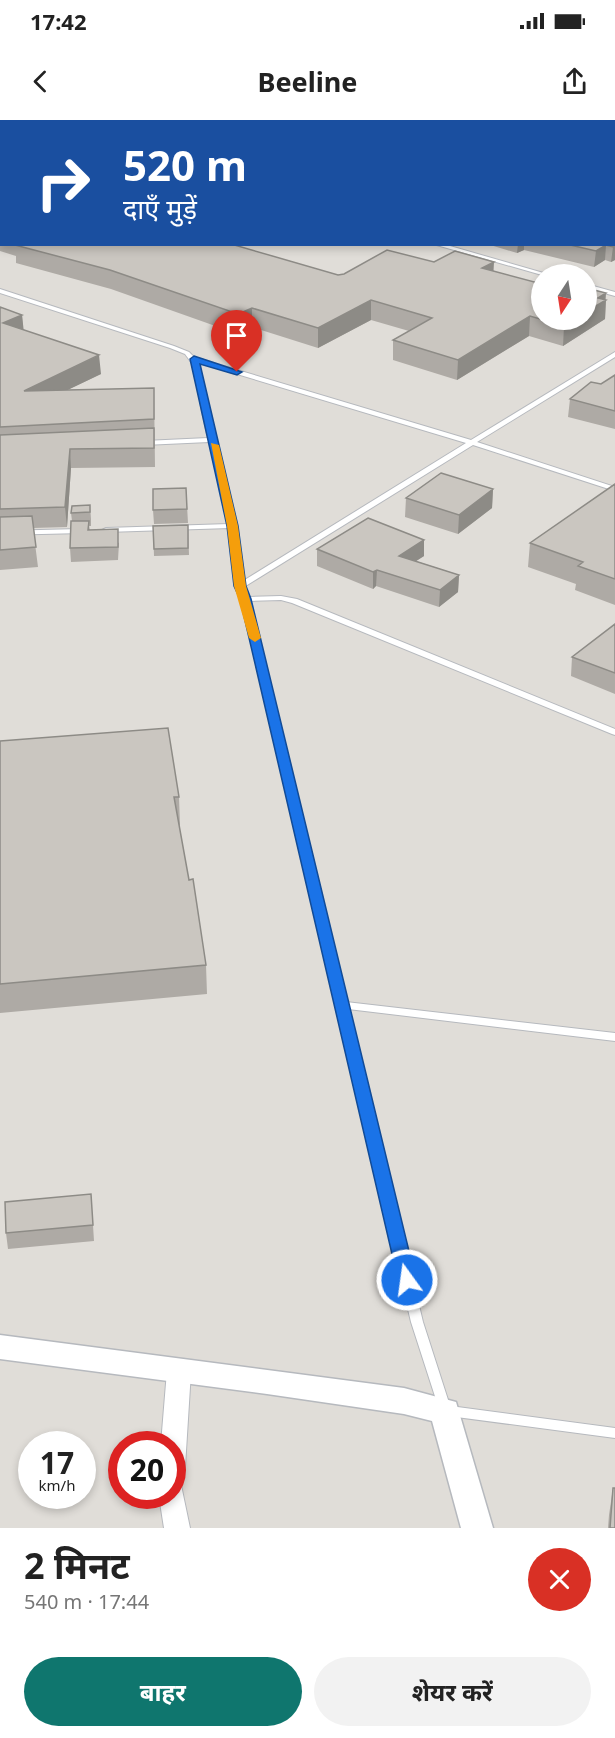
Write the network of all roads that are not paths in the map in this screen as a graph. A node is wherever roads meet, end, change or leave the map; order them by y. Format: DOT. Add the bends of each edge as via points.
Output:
graph roads {
  1 [pos="442,246"];
  2 [pos="531,270"];
  3 [pos="597,289"];
  4 [pos="0,291"];
  5 [pos="615,294"];
  6 [pos="615,354"];
  7 [pos="194,359"];
  8 [pos="213,440"];
  9 [pos="470,442"];
  10 [pos="130,444"];
  11 [pos="615,489"];
  12 [pos="233,526"];
  13 [pos="0,533"];
  14 [pos="240,586"];
  15 [pos="246,599"];
  16 [pos="615,732"];
  17 [pos="342,1005"];
  18 [pos="615,1037"];
  19 [pos="0,1347"];
  20 [pos="179,1371"];
  21 [pos="445,1411"];
  22 [pos="175,1431"];
  23 [pos="615,1433"];
  24 [pos="174,1509"];
  25 [pos="177,1528"];
  26 [pos="477,1528"];
  1 -- 2 [label="lane"];
  3 -- 5 [label="lane"];
  4 -- 7 [label="lane" via="172,347"];
  6 -- 9 [label="lane"];
  7 -- 8 [label="lane"];
  7 -- 9 [label="lane"];
  8 -- 10 [label="lane"];
  8 -- 12 [label="lane"];
  9 -- 11 [label="lane"];
  9 -- 14 [label="lane"];
  12 -- 13 [label="lane"];
  12 -- 14 [label="lane"];
  14 -- 15 [label="lane"];
  15 -- 16 [label="lane" via="294,601"];
  15 -- 17 [label="lane"];
  17 -- 18 [label="lane"];
  17 -- 21 [label="lane" via="417,1322"];
  19 -- 20 [label="street"];
  20 -- 21 [label="street" via="404,1401"];
  20 -- 22 [label="street"];
  21 -- 23 [label="lane"];
  21 -- 26 [label="street"];
  24 -- 25 [label="street"];
}
